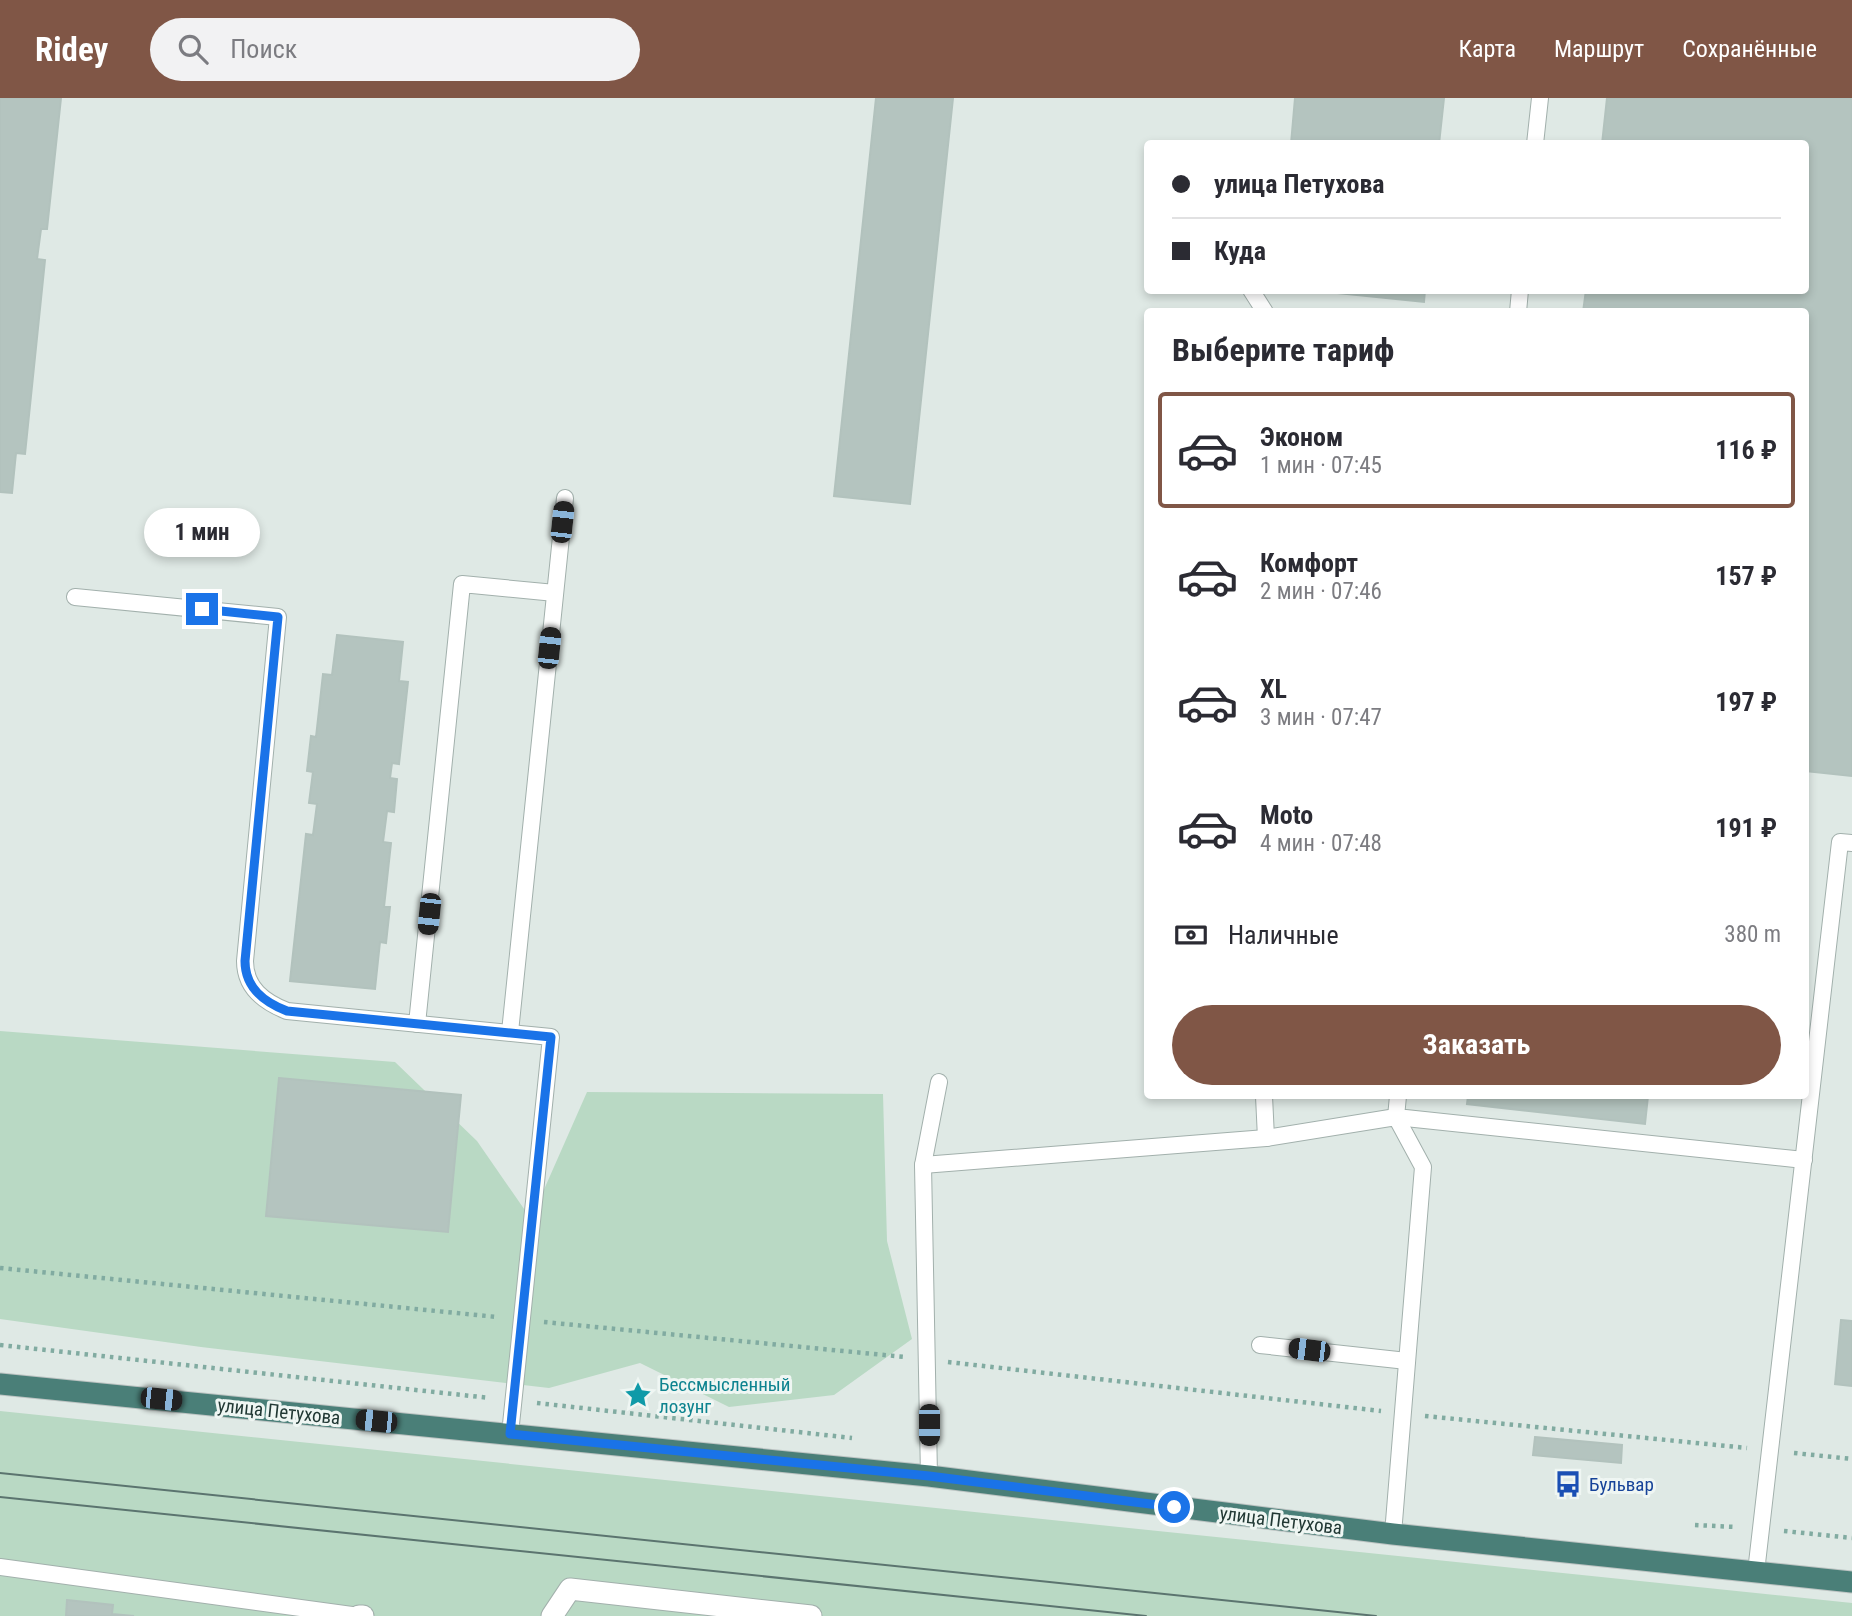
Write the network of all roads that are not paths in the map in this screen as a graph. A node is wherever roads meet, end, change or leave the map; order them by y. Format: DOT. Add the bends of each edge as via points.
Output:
graph roads {
  1 [pos="1540,98"];
  2 [pos="1535,140"];
  3 [pos="565,498"];
  4 [pos="555,593"];
  5 [pos="75,597"];
  6 [pos="1852,843"];
  7 [pos="417,1024"];
  8 [pos="510,1032"];
  9 [pos="939,1082"];
  10 [pos="1264,1099"];
  11 [pos="1398,1099"];
  12 [pos="1396,1117"];
  13 [pos="1266,1138"];
  14 [pos="1804,1160"];
  15 [pos="923,1165"];
  16 [pos="1260,1345"];
  17 [pos="1407,1362"];
  18 [pos="0,1384"];
  19 [pos="510,1434"];
  20 [pos="929,1476"];
  21 [pos="1393,1534"];
  22 [pos="0,1567"];
  23 [pos="1756,1572"];
  24 [pos="1852,1582"];
  25 [pos="361,1616"];
  26 [pos="552,1616"];
  27 [pos="811,1616"];
  1 -- 2 [label="lane"];
  3 -- 4 [label="lane"];
  4 -- 7 [label="lane" via="462,584"];
  4 -- 8 [label="lane"];
  5 -- 7 [label="lane" via="278,617 245,970 259,996 287,1011"];
  6 -- 14 [label="lane" via="1840,842"];
  7 -- 8 [label="lane"];
  8 -- 19 [label="lane" via="551,1037"];
  9 -- 15 [label="lane"];
  10 -- 13 [label="lane"];
  11 -- 12 [label="lane"];
  12 -- 13 [label="lane"];
  12 -- 14 [label="lane"];
  12 -- 17 [label="lane" via="1423,1167"];
  13 -- 15 [label="lane"];
  14 -- 23 [label="lane"];
  15 -- 20 [label="lane"];
  16 -- 17 [label="lane"];
  17 -- 21 [label="lane"];
  18 -- 19 [label="highway, улица Петухова"];
  19 -- 20 [label="highway, улица Петухова"];
  20 -- 21 [label="highway, улица Петухова"];
  21 -- 23 [label="highway, улица Петухова"];
  22 -- 25 [label="lane"];
  23 -- 24 [label="highway, улица Петухова"];
  26 -- 27 [label="street" via="570,1589"];
}
